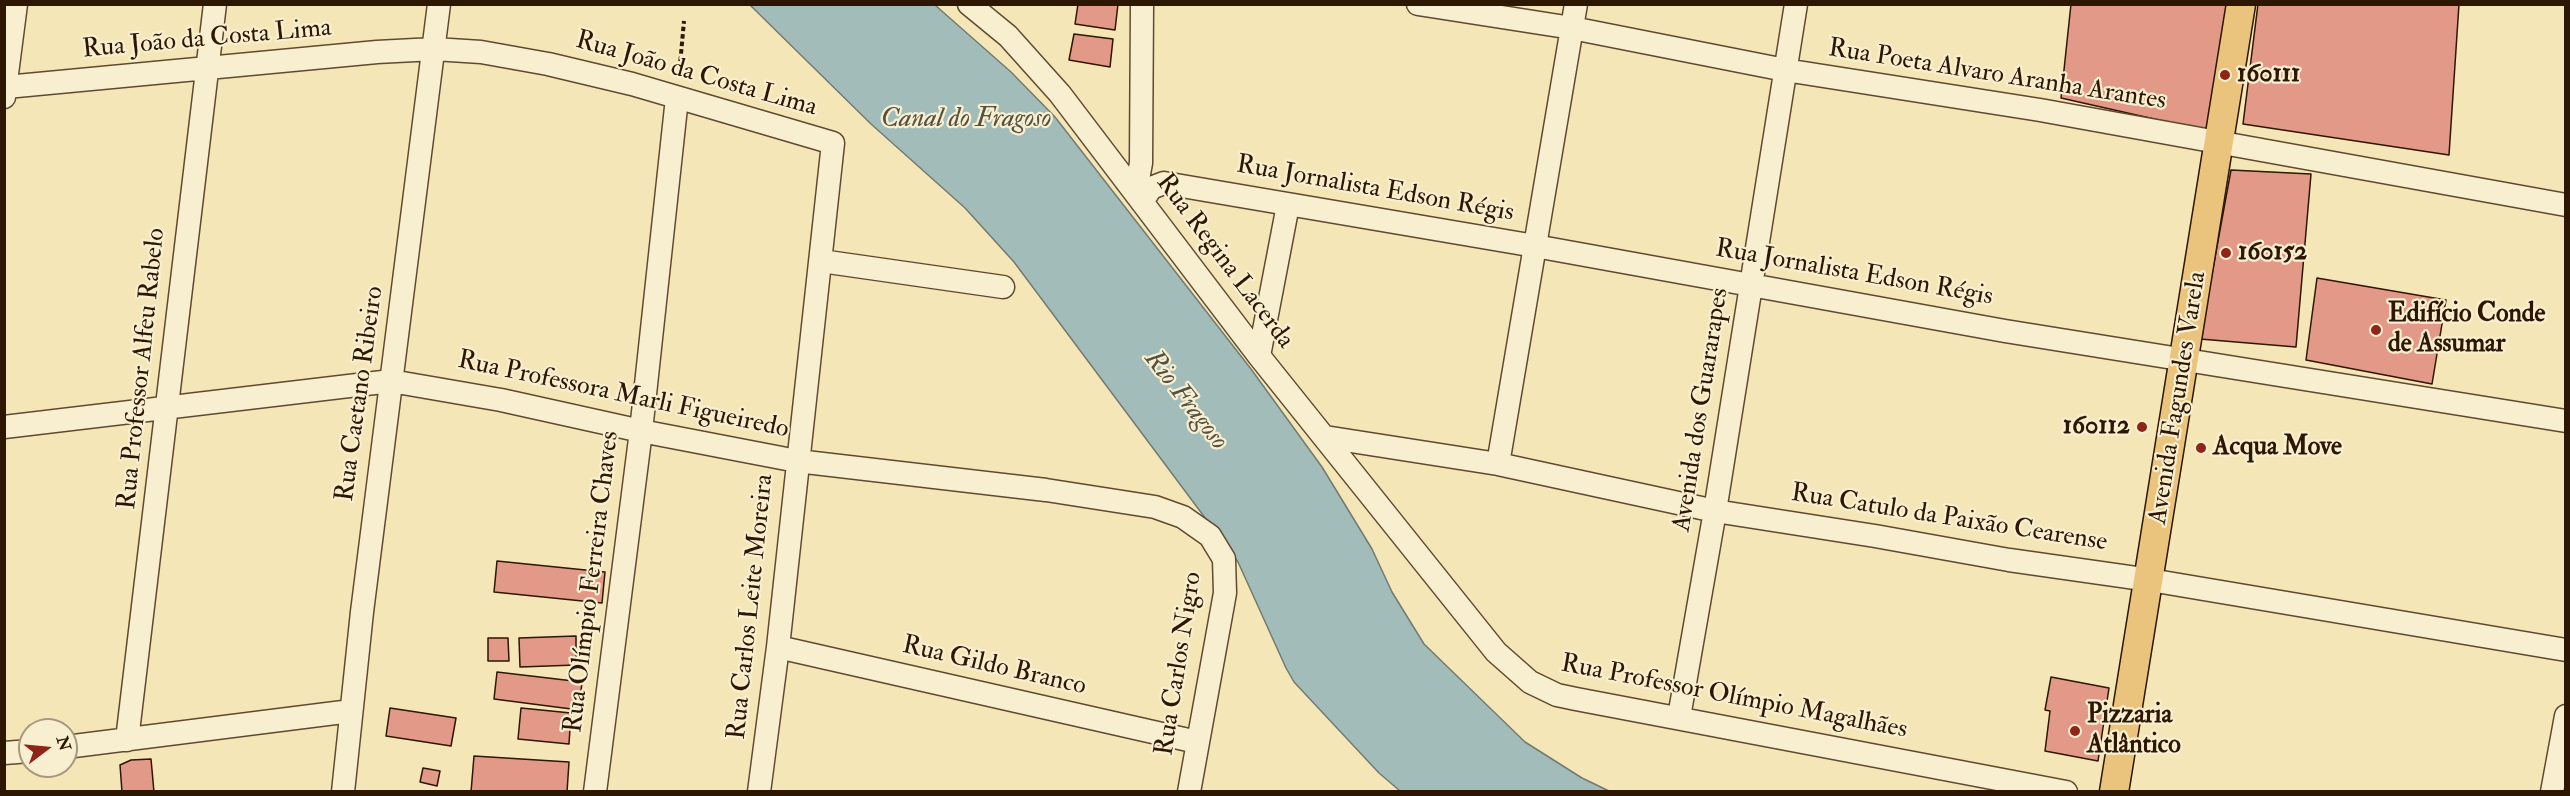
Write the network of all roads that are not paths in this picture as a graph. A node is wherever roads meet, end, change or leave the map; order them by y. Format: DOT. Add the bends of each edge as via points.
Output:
graph roads {
  1 [pos="16,4"];
  2 [pos="215,4"];
  3 [pos="439,4"];
  4 [pos="969,4"];
  5 [pos="1142,4"];
  6 [pos="1419,4"];
  7 [pos="1576,4"];
  8 [pos="1796,4"];
  9 [pos="2241,4"];
  10 [pos="1572,28"];
  11 [pos="434,49"];
  12 [pos="206,70"];
  13 [pos="1785,70"];
  14 [pos="5,92"];
  15 [pos="677,98"];
  16 [pos="2219,142"];
  17 [pos="833,143"];
  18 [pos="1126,181"];
  19 [pos="1142,202"];
  20 [pos="1288,205"];
  21 [pos="2565,205"];
  22 [pos="1535,246"];
  23 [pos="821,261"];
  24 [pos="1750,284"];
  25 [pos="1003,287"];
  26 [pos="1259,357"];
  27 [pos="2184,360"];
  28 [pos="391,381"];
  29 [pos="166,406"];
  30 [pos="2565,421"];
  31 [pos="4,426"];
  32 [pos="641,431"];
  33 [pos="1325,437"];
  34 [pos="797,461"];
  35 [pos="1498,464"];
  36 [pos="1715,512"];
  37 [pos="1218,546"];
  38 [pos="2150,580"];
  39 [pos="778,647"];
  40 [pos="2565,650"];
  41 [pos="351,711"];
  42 [pos="2565,716"];
  43 [pos="1679,717"];
  44 [pos="127,740"];
  45 [pos="1197,742"];
  46 [pos="78,746"];
  47 [pos="343,792"];
  48 [pos="595,792"];
  49 [pos="759,792"];
  50 [pos="1189,792"];
  51 [pos="2066,792"];
  52 [pos="2114,792"];
  53 [pos="2552,792"];
  1 -- 14 [label="street"];
  2 -- 12 [label="street, Rua Professor Alfeu Rabelo"];
  3 -- 11 [label="street, Rua Caetano Ribeiro"];
  4 -- 18 [label="street" via="1008,36 1060,94"];
  5 -- 18 [label="street, Rua Regina Lacerda" via="1141,162 1139,174"];
  6 -- 10 [label="street, Rua Poeta Alvaro Aranha Arantes"];
  7 -- 10 [label="street"];
  8 -- 13 [label="street, Avenida dos Guararapes"];
  9 -- 16 [label="main road, Avenida Fagundes Varela"];
  10 -- 13 [label="street, Rua Poeta Alvaro Aranha Arantes"];
  10 -- 22 [label="street"];
  11 -- 12 [label="street, Rua João da Costa Lima"];
  11 -- 15 [label="street, Rua João da Costa Lima" via="481,52 548,64"];
  11 -- 28 [label="street, Rua Caetano Ribeiro"];
  12 -- 14 [label="street, Rua João da Costa Lima"];
  12 -- 29 [label="street, Rua Professor Alfeu Rabelo"];
  13 -- 16 [label="street, Rua Poeta Alvaro Aranha Arantes"];
  13 -- 24 [label="street, Avenida dos Guararapes"];
  15 -- 17 [label="street, Rua João da Costa Lima"];
  15 -- 32 [label="street, Rua Olímpio Ferreira Chaves"];
  16 -- 21 [label="street, Rua Poeta Alvaro Aranha Arantes"];
  16 -- 27 [label="main road, Avenida Fagundes Varela"];
  17 -- 23 [label="street, Rua Carlos Leite Moreira"];
  18 -- 19 [label="street, Rua Regina Lacerda"];
  19 -- 20 [label="street, Rua Jornalista Edson Régis" via="1151,188 1164,183"];
  19 -- 26 [label="street, Rua Regina Lacerda"];
  20 -- 22 [label="street, Rua Jornalista Edson Régis"];
  20 -- 26 [label="street"];
  22 -- 24 [label="street, Rua Jornalista Edson Régis"];
  22 -- 35 [label="street"];
  23 -- 25 [label="street"];
  23 -- 34 [label="street, Rua Carlos Leite Moreira"];
  24 -- 27 [label="street, Rua Jornalista Edson Régis"];
  24 -- 36 [label="street, Avenida dos Guararapes"];
  26 -- 33 [label="street, Rua Regina Lacerda"];
  27 -- 30 [label="street, Rua Jornalista Edson Régis"];
  27 -- 38 [label="main road, Avenida Fagundes Varela"];
  28 -- 29 [label="street, Rua Professora Marli Figueiredo"];
  28 -- 32 [label="street, Rua Professora Marli Figueiredo"];
  28 -- 41 [label="street, Rua Caetano Ribeiro"];
  29 -- 31 [label="street, Rua Professora Marli Figueiredo"];
  29 -- 44 [label="street, Rua Professor Alfeu Rabelo"];
  32 -- 34 [label="street, Rua Professora Marli Figueiredo"];
  32 -- 48 [label="street, Rua Olímpio Ferreira Chaves"];
  33 -- 35 [label="street, Rua Catulo da Paixão Cearense"];
  33 -- 43 [label="street, Rua Professor Olímpio Magalhães" via="1467,618 1515,671 1557,695"];
  34 -- 37 [label="street, Rua Professora Marli Figueiredo" via="1132,502 1183,517 1201,528"];
  34 -- 39 [label="street, Rua Carlos Leite Moreira"];
  35 -- 36 [label="street, Rua Catulo da Paixão Cearense"];
  36 -- 38 [label="street, Rua Catulo da Paixão Cearense"];
  36 -- 43 [label="street, Avenida dos Guararapes"];
  37 -- 45 [label="street, Rua Carlos Nigro" via="1225,566 1225,593"];
  38 -- 40 [label="street, Rua Catulo da Paixão Cearense"];
  38 -- 52 [label="main road, Avenida Fagundes Varela"];
  39 -- 45 [label="street, Rua Gildo Branco"];
  39 -- 49 [label="street, Rua Carlos Leite Moreira"];
  41 -- 44 [label="street"];
  41 -- 47 [label="street, Rua Caetano Ribeiro"];
  42 -- 53 [label="street"];
  43 -- 51 [label="street, Rua Professor Olímpio Magalhães"];
  44 -- 46 [label="street"];
  45 -- 50 [label="street, Rua Carlos Nigro"];
}
